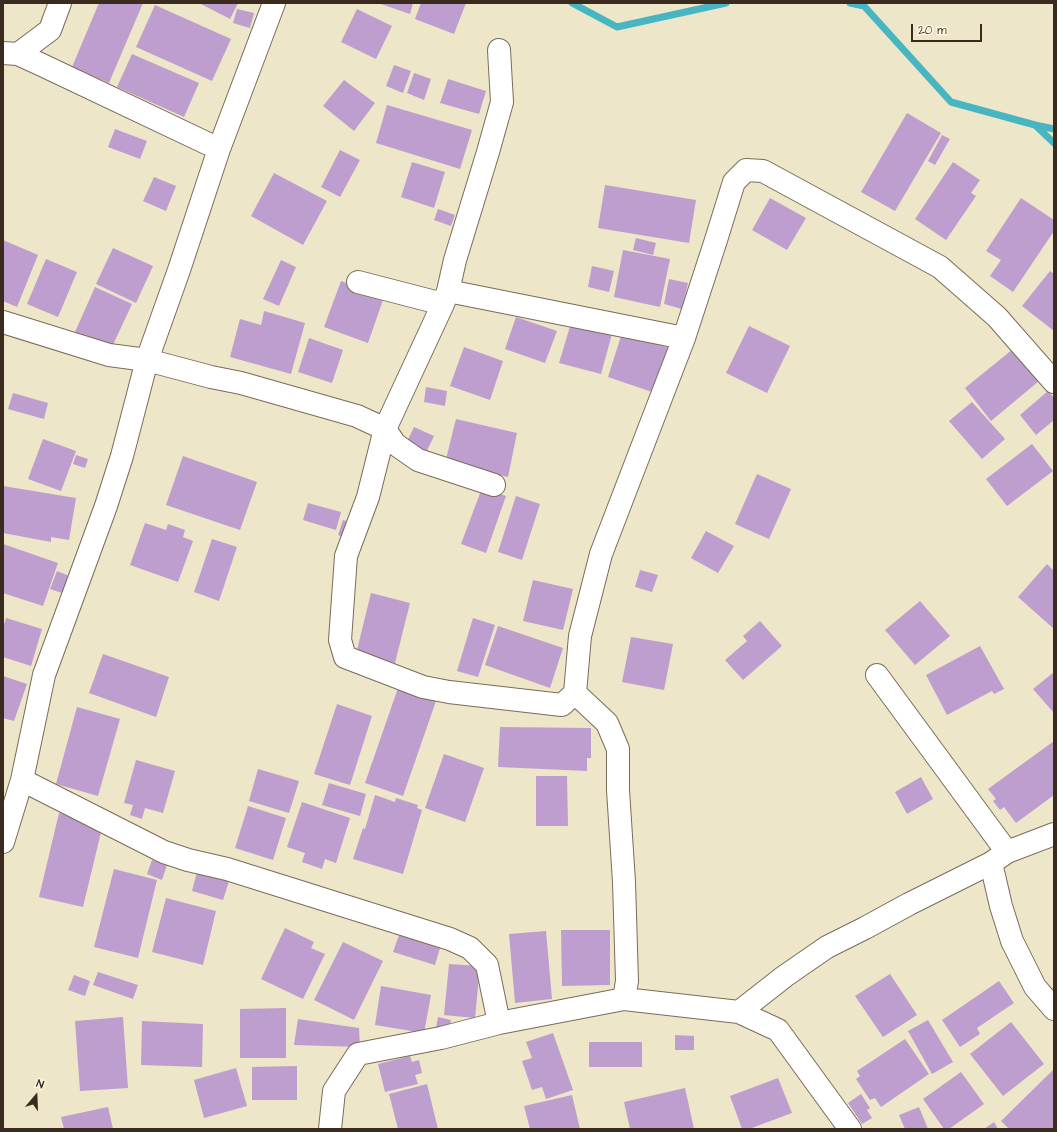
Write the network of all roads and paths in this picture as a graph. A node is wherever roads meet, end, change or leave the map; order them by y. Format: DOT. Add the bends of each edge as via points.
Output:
graph roads {
  1 [pos="60,3"];
  2 [pos="274,3"];
  3 [pos="499,50"];
  4 [pos="10,54"];
  5 [pos="219,149"];
  6 [pos="358,282"];
  7 [pos="446,298"];
  8 [pos="3,322"];
  9 [pos="684,338"];
  10 [pos="147,360"];
  11 [pos="1054,382"];
  12 [pos="385,429"];
  13 [pos="494,485"];
  14 [pos="877,675"];
  15 [pos="574,693"];
  16 [pos="22,780"];
  17 [pos="1054,834"];
  18 [pos="3,842"];
  19 [pos="999,858"];
  20 [pos="624,999"];
  21 [pos="1054,1009"];
  22 [pos="739,1012"];
  23 [pos="499,1023"];
  24 [pos="330,1129"];
  25 [pos="850,1129"];
  1 -- 4 [label="street" via="50,30"];
  2 -- 5 [label="street"];
  3 -- 7 [label="street" via="502,102"];
  4 -- 5 [label="street" via="42,65"];
  5 -- 10 [label="street"];
  6 -- 7 [label="street"];
  7 -- 9 [label="street"];
  7 -- 12 [label="street"];
  8 -- 10 [label="street" via="109,355"];
  9 -- 11 [label="street" via="734,182 746,170 763,171 940,267 997,317"];
  9 -- 15 [label="street" via="601,554 580,636"];
  10 -- 12 [label="street" via="357,416"];
  10 -- 16 [label="street" via="106,506 44,676"];
  12 -- 13 [label="street" via="395,444 418,460"];
  12 -- 15 [label="street" via="368,497 346,556 340,640 345,658 423,687 449,692 562,705"];
  14 -- 19 [label="street"];
  15 -- 20 [label="street" via="607,723 618,749 627,981"];
  16 -- 18 [label="street"];
  16 -- 23 [label="street" via="164,852 227,869 450,939 470,948 487,965"];
  17 -- 19 [label="street"];
  19 -- 21 [label="street" via="1001,906 1012,941 1035,986"];
  19 -- 22 [label="street" via="827,947"];
  20 -- 22 [label="street"];
  20 -- 23 [label="street"];
  22 -- 25 [label="street" via="778,1030"];
  23 -- 24 [label="street" via="441,1038 358,1054 334,1091"];
}
